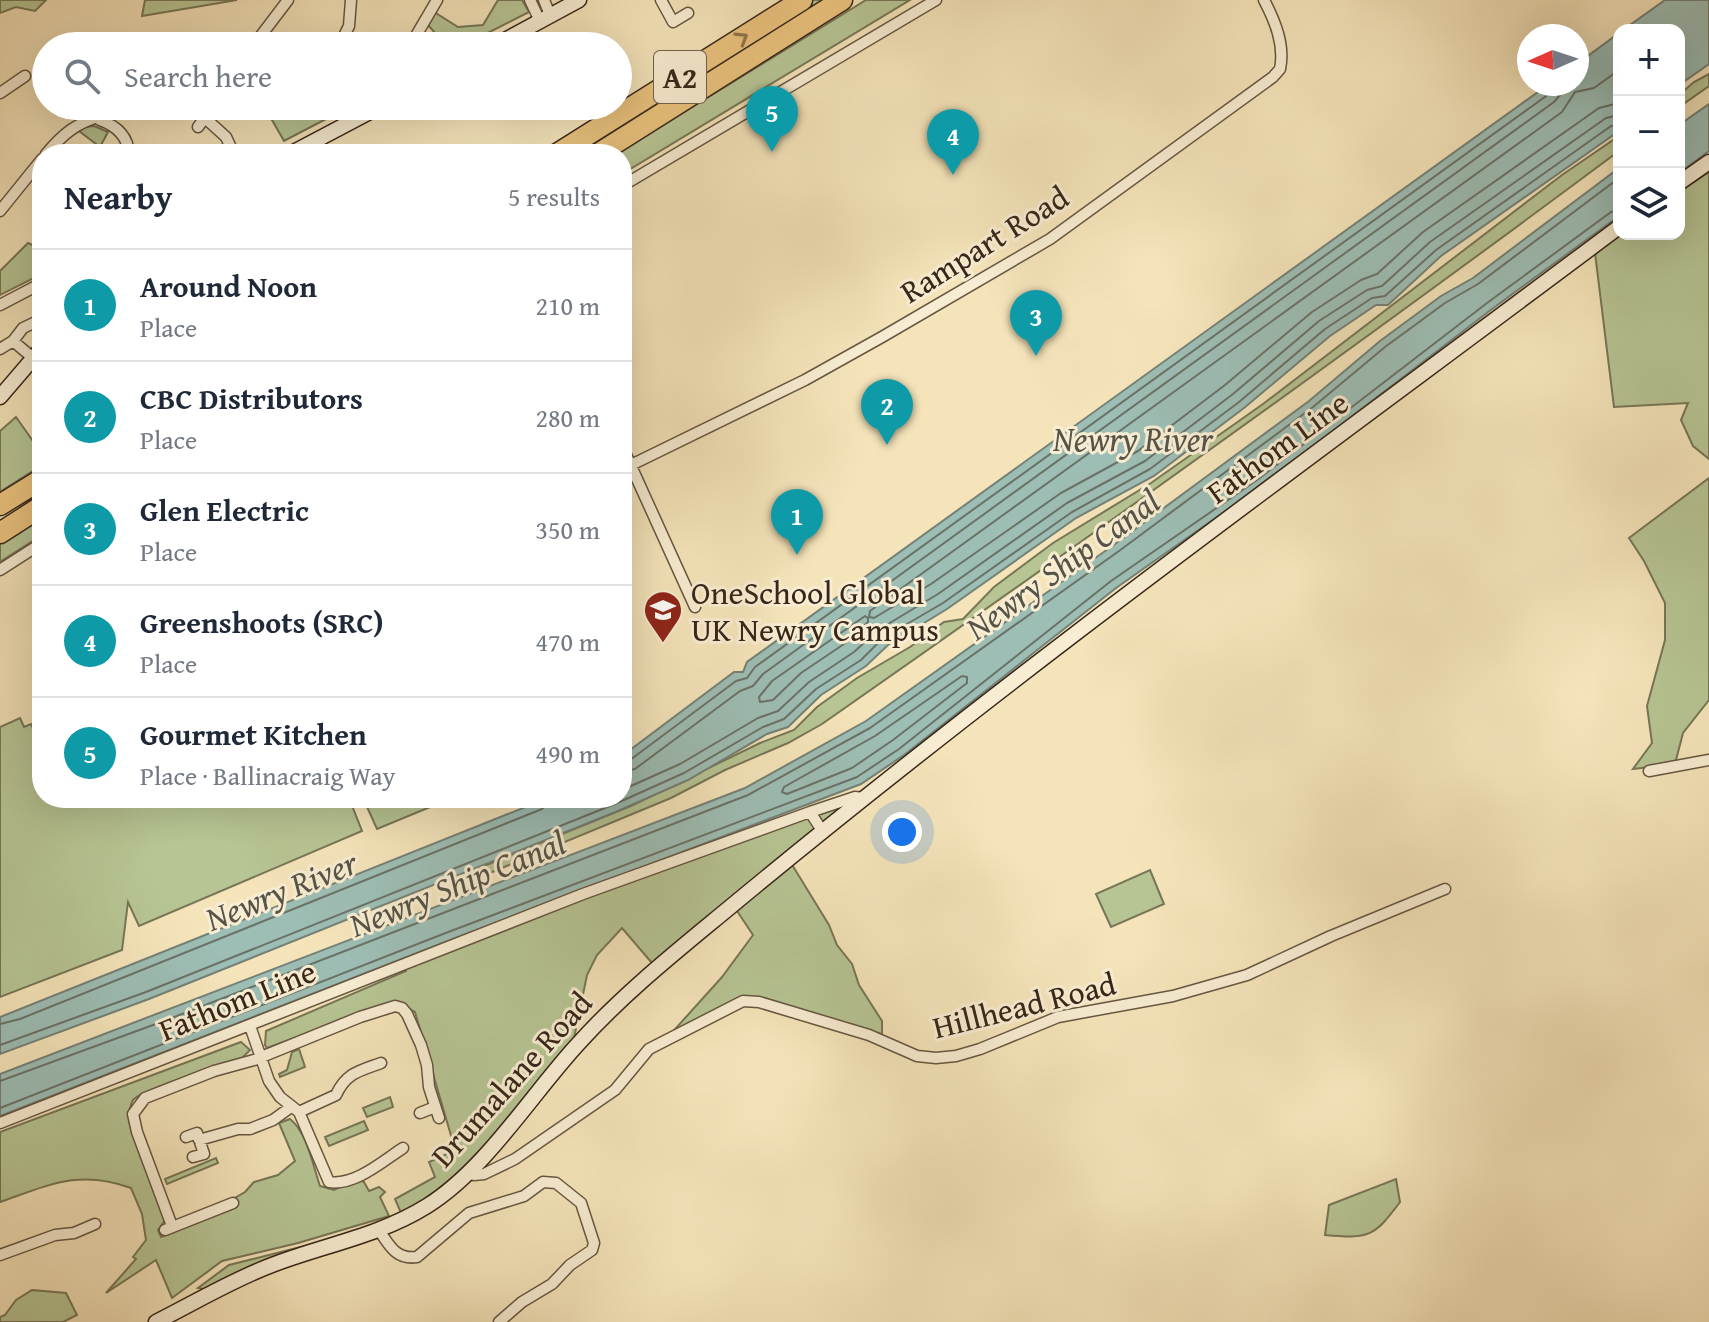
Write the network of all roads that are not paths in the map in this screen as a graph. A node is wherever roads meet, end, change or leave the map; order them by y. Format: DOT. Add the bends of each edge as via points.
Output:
graph roads {
  1 [pos="288,0"];
  2 [pos="351,0"];
  3 [pos="437,0"];
  4 [pos="530,0"];
  5 [pos="544,0"];
  6 [pos="579,0"];
  7 [pos="661,0"];
  8 [pos="802,0"];
  9 [pos="842,0"];
  10 [pos="936,0"];
  11 [pos="1264,0"];
  12 [pos="688,13"];
  13 [pos="545,18"];
  14 [pos="264,32"];
  15 [pos="346,32"];
  16 [pos="418,32"];
  17 [pos="520,32"];
  18 [pos="25,76"];
  19 [pos="0,93"];
  20 [pos="632,107"];
  21 [pos="83,120"];
  22 [pos="100,120"];
  23 [pos="204,120"];
  24 [pos="356,120"];
  25 [pos="611,120"];
  26 [pos="55,144"];
  27 [pos="128,144"];
  28 [pos="229,144"];
  29 [pos="313,144"];
  30 [pos="573,144"];
  31 [pos="614,144"];
  32 [pos="1709,162"];
  33 [pos="32,171"];
  34 [pos="1685,179"];
  35 [pos="632,180"];
  36 [pos="0,211"];
  37 [pos="1613,231"];
  38 [pos="32,288"];
  39 [pos="0,305"];
  40 [pos="32,324"];
  41 [pos="13,341"];
  42 [pos="0,349"];
  43 [pos="32,350"];
  44 [pos="32,360"];
  45 [pos="0,397"];
  46 [pos="632,465"];
  47 [pos="632,467"];
  48 [pos="32,485"];
  49 [pos="0,505"];
  50 [pos="32,512"];
  51 [pos="0,533"];
  52 [pos="32,549"];
  53 [pos="0,570"];
  54 [pos="695,607"];
  55 [pos="1709,760"];
  56 [pos="1649,771"];
  57 [pos="863,798"];
  58 [pos="810,812"];
  59 [pos="823,832"];
  60 [pos="1445,889"];
  61 [pos="250,1026"];
  62 [pos="260,1057"];
  63 [pos="381,1063"];
  64 [pos="295,1110"];
  65 [pos="420,1113"];
  66 [pos="0,1123"];
  67 [pos="186,1137"];
  68 [pos="199,1140"];
  69 [pos="403,1148"];
  70 [pos="193,1157"];
  71 [pos="470,1172"];
  72 [pos="233,1203"];
  73 [pos="95,1224"];
  74 [pos="379,1230"];
  75 [pos="0,1255"];
  76 [pos="156,1322"];
  77 [pos="499,1322"];
  1 -- 14 [label="street"];
  2 -- 15 [label="street"];
  3 -- 16 [label="street"];
  4 -- 13 [label="street"];
  5 -- 13 [label="street"];
  6 -- 13 [label="main road"];
  7 -- 12 [label="street" via="673,22"];
  20 -- 8 [label="highway, A2, one-way"];
  9 -- 31 [label="highway, A2"];
  10 -- 35 [label="street"];
  11 -- 46 [label="street, Rampart Road" via="1281,44 1280,69 1273,77 1050,239 805,380"];
  13 -- 17 [label="main road"];
  18 -- 19 [label="street"];
  21 -- 26 [label="street"];
  22 -- 27 [label="street" via="120,131"];
  23 -- 28 [label="street"];
  24 -- 29 [label="main road"];
  30 -- 25 [label="highway, A2, one-way"];
  32 -- 34 [label="main road"];
  33 -- 36 [label="street"];
  37 -- 57 [label="main road, Fathom Line" via="1102,611"];
  38 -- 39 [label="street"];
  40 -- 41 [label="street"];
  41 -- 42 [label="street"];
  41 -- 43 [label="street"];
  44 -- 45 [label="main road"];
  47 -- 54 [label="street"];
  48 -- 49 [label="highway"];
  50 -- 51 [label="highway"];
  52 -- 53 [label="street"];
  55 -- 56 [label="street"];
  57 -- 58 [label="street, Fathom Line"];
  57 -- 59 [label="main road, Drumalane Road"];
  58 -- 59 [label="street"];
  58 -- 61 [label="street, Fathom Line" via="583,894"];
  59 -- 71 [label="main road, Drumalane Road" via="616,1004"];
  60 -- 71 [label="street, Hillhead Road" via="1247,975 1162,998 1058,1017 956,1056 917,1056 869,1035 743,1001 649,1049 615,1090 515,1159 484,1174"];
  61 -- 62 [label="street"];
  61 -- 66 [label="street, Fathom Line"];
  62 -- 64 [label="street" via="269,1081"];
  62 -- 65 [label="street" via="360,1017 402,1008 421,1045 437,1113"];
  62 -- 72 [label="street" via="145,1098 133,1114 169,1228"];
  63 -- 64 [label="street" via="348,1076 336,1095"];
  64 -- 68 [label="street" via="250,1129"];
  64 -- 69 [label="street" via="329,1182 351,1179"];
  67 -- 68 [label="street" via="197,1133"];
  68 -- 70 [label="street" via="204,1154"];
  71 -- 74 [label="main road, Drumalane Road" via="429,1205"];
  73 -- 75 [label="street"];
  74 -- 76 [label="main road, Drumalane Road" via="258,1270"];
  74 -- 77 [label="street" via="401,1257 417,1257 469,1213 524,1196 543,1182 556,1183 581,1203 592,1250"];
}
